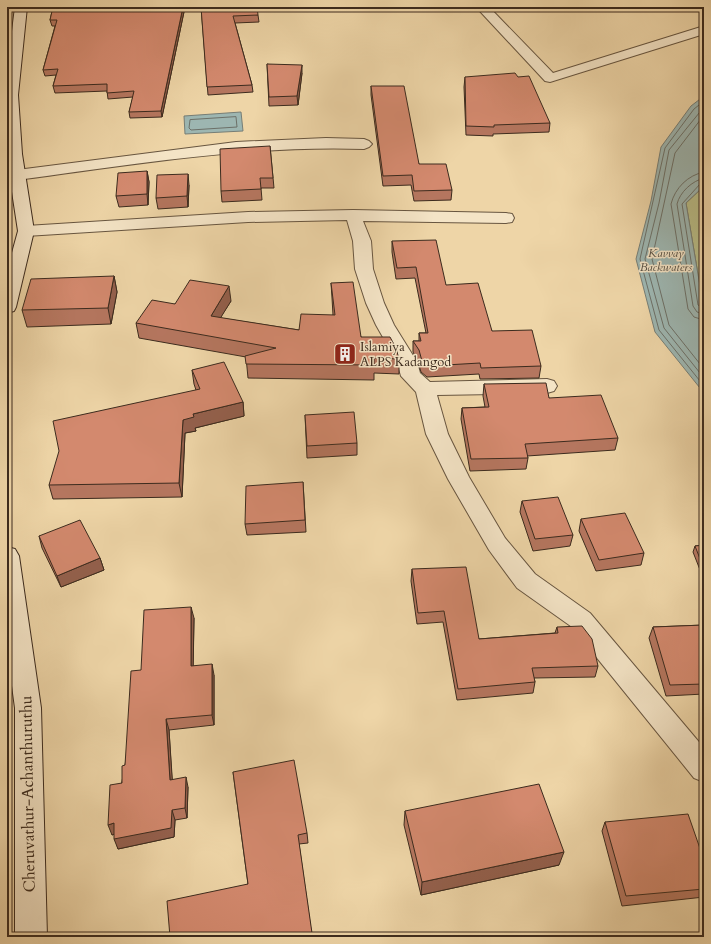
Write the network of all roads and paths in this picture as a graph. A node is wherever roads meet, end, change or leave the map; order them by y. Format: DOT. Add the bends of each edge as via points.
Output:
graph roads {
  1 [pos="21,7"];
  2 [pos="482,7"];
  3 [pos="704,30"];
  4 [pos="364,144"];
  5 [pos="17,175"];
  6 [pos="353,215"];
  7 [pos="506,218"];
  8 [pos="26,231"];
  9 [pos="7,306"];
  10 [pos="547,386"];
  11 [pos="425,389"];
  12 [pos="7,556"];
  13 [pos="704,769"];
  14 [pos="31,937"];
  1 -- 5 [label="street" via="11,95"];
  2 -- 3 [label="street" via="550,78"];
  4 -- 5 [label="street" via="236,147"];
  5 -- 8 [label="street"];
  6 -- 7 [label="street"];
  6 -- 8 [label="street" via="248,217"];
  6 -- 11 [label="street" via="362,241 364,269 375,303 407,362 411,376"];
  8 -- 9 [label="street"];
  10 -- 11 [label="street"];
  11 -- 13 [label="street" via="437,434 459,479 497,544 526,581 582,620"];
  12 -- 14 [label="street, Cheruvathur-Achanthuruthu" via="28,708"];
}
